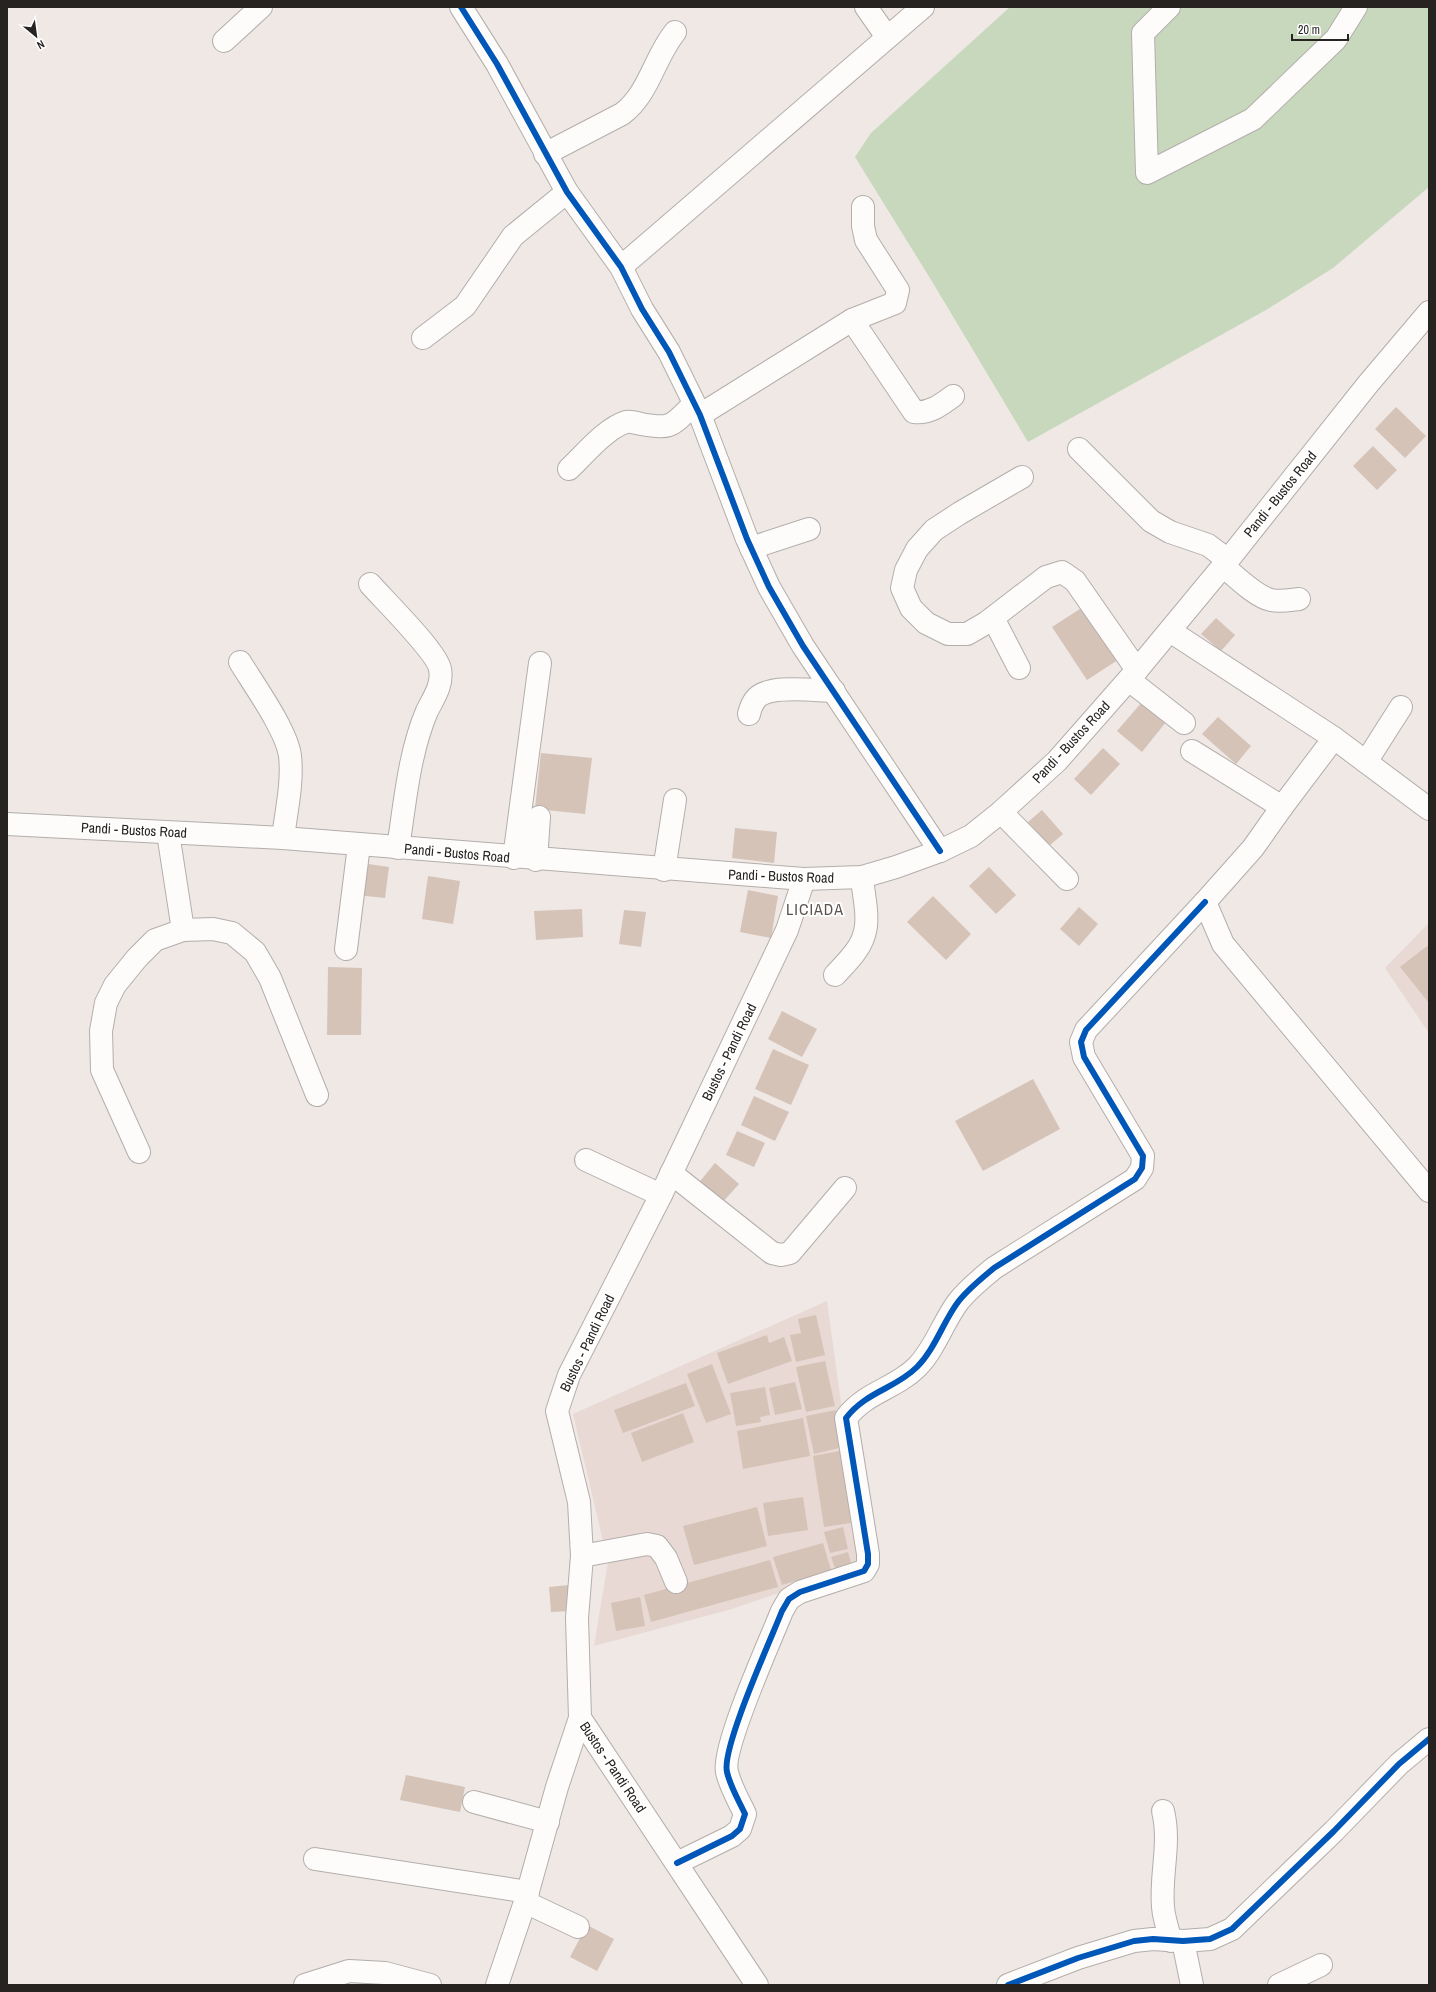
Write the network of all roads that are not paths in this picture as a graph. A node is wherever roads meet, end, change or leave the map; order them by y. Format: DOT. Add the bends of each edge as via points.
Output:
graph roads {
  1 [pos="261,7"];
  2 [pos="461,7"];
  3 [pos="866,7"];
  4 [pos="923,7"];
  5 [pos="1169,7"];
  6 [pos="1356,7"];
  7 [pos="675,32"];
  8 [pos="887,37"];
  9 [pos="224,41"];
  10 [pos="545,154"];
  11 [pos="567,192"];
  12 [pos="863,207"];
  13 [pos="621,267"];
  14 [pos="1429,312"];
  15 [pos="852,320"];
  16 [pos="423,338"];
  17 [pos="953,396"];
  18 [pos="697,410"];
  19 [pos="1079,449"];
  20 [pos="569,469"];
  21 [pos="1022,477"];
  22 [pos="809,529"];
  23 [pos="750,548"];
  24 [pos="1225,563"];
  25 [pos="370,584"];
  26 [pos="1299,599"];
  27 [pos="993,618"];
  28 [pos="1170,631"];
  29 [pos="240,662"];
  30 [pos="540,663"];
  31 [pos="1019,668"];
  32 [pos="1133,675"];
  33 [pos="834,691"];
  34 [pos="1401,707"];
  35 [pos="749,714"];
  36 [pos="1184,723"];
  37 [pos="1334,738"];
  38 [pos="1192,751"];
  39 [pos="1366,762"];
  40 [pos="675,800"];
  41 [pos="1282,807"];
  42 [pos="1429,809"];
  43 [pos="1001,812"];
  44 [pos="539,817"];
  45 [pos="7,824"];
  46 [pos="168,833"];
  47 [pos="283,838"];
  48 [pos="359,845"];
  49 [pos="398,848"];
  50 [pos="940,851"];
  51 [pos="514,858"];
  52 [pos="536,860"];
  53 [pos="664,870"];
  54 [pos="862,877"];
  55 [pos="804,879"];
  56 [pos="1067,879"];
  57 [pos="1205,902"];
  58 [pos="183,930"];
  59 [pos="346,949"];
  60 [pos="835,975"];
  61 [pos="318,1095"];
  62 [pos="139,1152"];
  63 [pos="586,1160"];
  64 [pos="671,1173"];
  65 [pos="845,1188"];
  66 [pos="1429,1191"];
  67 [pos="661,1195"];
  68 [pos="582,1556"];
  69 [pos="676,1582"];
  70 [pos="580,1718"];
  71 [pos="1429,1739"];
  72 [pos="474,1802"];
  73 [pos="1163,1811"];
  74 [pos="548,1822"];
  75 [pos="315,1859"];
  76 [pos="677,1863"];
  77 [pos="527,1897"];
  78 [pos="578,1927"];
  79 [pos="1177,1941"];
  80 [pos="1321,1964"];
  81 [pos="305,1985"];
  82 [pos="430,1985"];
  83 [pos="497,1985"];
  84 [pos="757,1985"];
  85 [pos="1008,1985"];
  86 [pos="1192,1985"];
  87 [pos="1279,1985"];
  1 -- 9 [label="street"];
  2 -- 10 [label="street" via="498,64"];
  3 -- 8 [label="street"];
  4 -- 8 [label="street"];
  5 -- 6 [label="street" via="1143,33 1147,173 1253,119 1336,39"];
  7 -- 10 [label="street" via="664,46 634,106"];
  8 -- 13 [label="street"];
  10 -- 11 [label="street"];
  11 -- 13 [label="street"];
  11 -- 16 [label="street" via="513,236 465,306"];
  12 -- 15 [label="street" via="866,240 898,290 898,296 895,303"];
  13 -- 18 [label="street" via="642,309 669,352"];
  14 -- 24 [label="street, Pandi - Bustos Road"];
  15 -- 17 [label="street" via="914,412 923,413"];
  15 -- 18 [label="street"];
  18 -- 20 [label="street" via="666,427 628,422 618,426"];
  18 -- 23 [label="street"];
  19 -- 24 [label="street" via="1151,521 1170,532 1208,545"];
  21 -- 27 [label="street" via="960,512 934,530 917,549 906,570 902,588 911,608 926,623 948,634 967,634"];
  22 -- 23 [label="street"];
  23 -- 33 [label="street" via="803,646"];
  24 -- 26 [label="street" via="1260,596 1277,601"];
  24 -- 28 [label="street, Pandi - Bustos Road"];
  25 -- 49 [label="street" via="429,649 440,667 441,684 427,712 416,744"];
  27 -- 31 [label="street"];
  27 -- 32 [label="street" via="1046,577 1062,572 1075,581"];
  28 -- 32 [label="street, Pandi - Bustos Road"];
  28 -- 37 [label="street"];
  29 -- 47 [label="street" via="284,735 290,755"];
  30 -- 51 [label="street"];
  32 -- 36 [label="street"];
  32 -- 43 [label="street, Pandi - Bustos Road" via="1057,761"];
  33 -- 35 [label="street" via="773,690 763,693 754,700"];
  33 -- 50 [label="street"];
  34 -- 39 [label="street"];
  37 -- 39 [label="street"];
  37 -- 41 [label="street"];
  38 -- 41 [label="street"];
  39 -- 42 [label="street"];
  40 -- 53 [label="street"];
  41 -- 57 [label="street" via="1253,848"];
  43 -- 50 [label="street, Pandi - Bustos Road" via="971,836"];
  43 -- 56 [label="street"];
  44 -- 52 [label="street"];
  45 -- 46 [label="street, Pandi - Bustos Road"];
  46 -- 47 [label="street, Pandi - Bustos Road"];
  46 -- 58 [label="street"];
  47 -- 48 [label="street, Pandi - Bustos Road"];
  48 -- 49 [label="street, Pandi - Bustos Road"];
  48 -- 59 [label="street"];
  49 -- 51 [label="street, Pandi - Bustos Road"];
  50 -- 54 [label="street, Pandi - Bustos Road"];
  51 -- 52 [label="street, Pandi - Bustos Road"];
  52 -- 53 [label="street, Pandi - Bustos Road"];
  53 -- 55 [label="street, Pandi - Bustos Road"];
  54 -- 55 [label="street, Pandi - Bustos Road"];
  54 -- 60 [label="street" via="866,918 864,935 856,951"];
  55 -- 64 [label="street, Bustos - Pandi Road" via="788,930"];
  57 -- 66 [label="street" via="1223,944"];
  57 -- 76 [label="street" via="1086,1030 1081,1042 1084,1057 1143,1156 1142,1168 1134,1179 994,1268 978,1281 958,1302 918,1366 863,1400 846,1418 868,1564 864,1571 800,1592 789,1599 738,1720 726,1760 727,1772 745,1814 740,1829 732,1836"];
  58 -- 61 [label="street" via="213,929 232,933 255,952 270,978"];
  58 -- 62 [label="street" via="155,940 114,985 106,1003 101,1031 102,1070"];
  63 -- 67 [label="street"];
  64 -- 65 [label="street" via="772,1252 781,1255 790,1254"];
  64 -- 67 [label="street, Bustos - Pandi Road"];
  67 -- 68 [label="street, Bustos - Pandi Road" via="569,1375 556,1411 579,1502"];
  68 -- 69 [label="street" via="647,1544 657,1546 666,1558"];
  68 -- 70 [label="street, Bustos - Pandi Road" via="577,1618"];
  70 -- 74 [label="street"];
  70 -- 76 [label="street, Bustos - Pandi Road"];
  71 -- 79 [label="street" via="1399,1764 1232,1929 1210,1939"];
  72 -- 74 [label="street"];
  73 -- 79 [label="street" via="1167,1837 1162,1906 1165,1920"];
  74 -- 77 [label="street"];
  75 -- 77 [label="street"];
  76 -- 84 [label="street, Bustos - Pandi Road"];
  77 -- 78 [label="street"];
  77 -- 83 [label="street"];
  79 -- 85 [label="street" via="1134,1941 1078,1958"];
  79 -- 86 [label="street"];
  80 -- 87 [label="street"];
  81 -- 82 [label="street" via="349,1971 385,1973"];
}
